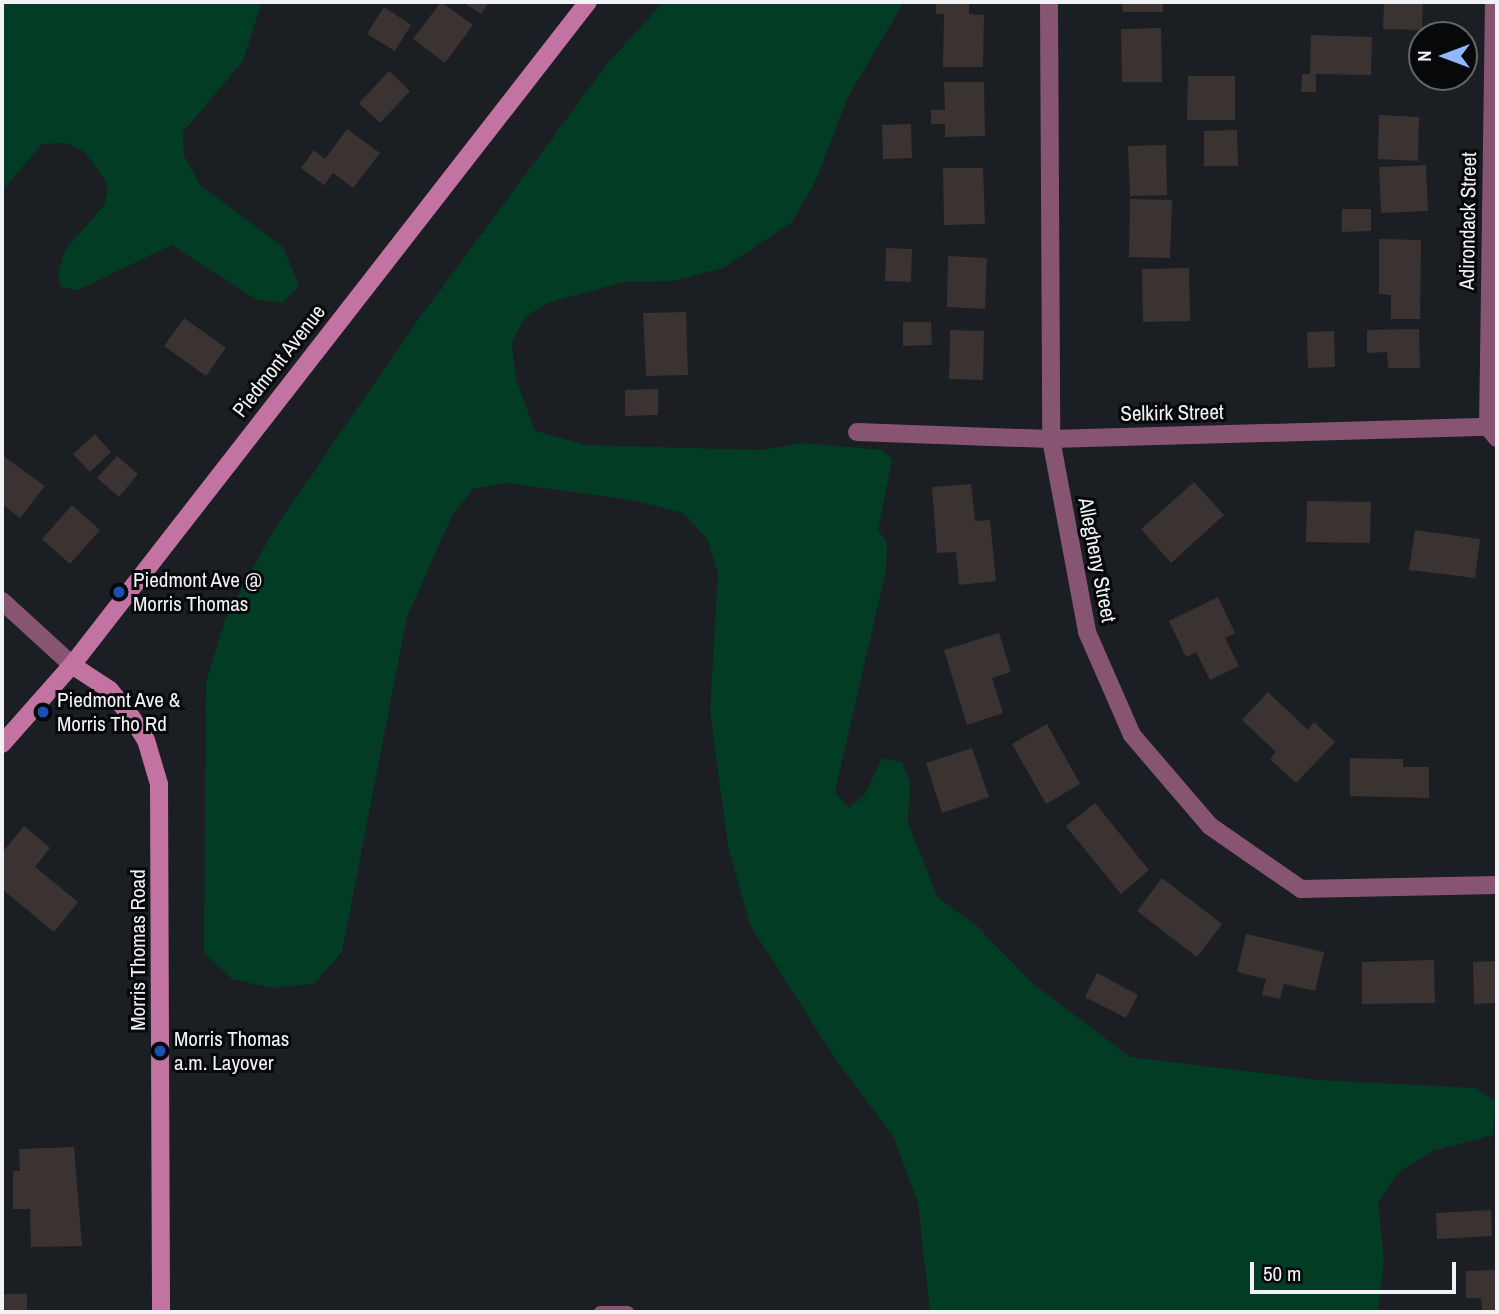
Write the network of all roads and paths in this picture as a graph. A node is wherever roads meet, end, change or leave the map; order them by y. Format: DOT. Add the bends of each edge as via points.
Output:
graph roads {
  1 [pos="588,2"];
  2 [pos="1049,2"];
  3 [pos="1494,2"];
  4 [pos="857,432"];
  5 [pos="1493,433"];
  6 [pos="1051,439"];
  7 [pos="2,601"];
  8 [pos="72,665"];
  9 [pos="2,744"];
  10 [pos="1497,886"];
  11 [pos="161,1312"];
  12 [pos="600,1312"];
  13 [pos="628,1312"];
  1 -- 8 [label="main road, Piedmont Avenue"];
  2 -- 6 [label="street, Allegheny Street"];
  3 -- 5 [label="street, Adirondack Street"];
  4 -- 6 [label="street, Selkirk Street"];
  5 -- 6 [label="street, Selkirk Street"];
  6 -- 10 [label="street, Allegheny Street" via="1087,632 1132,735 1210,827 1301,889"];
  7 -- 8 [label="street"];
  8 -- 9 [label="main road, Piedmont Avenue"];
  8 -- 11 [label="main road, Morris Thomas Road" via="105,685 132,718 146,740 159,784"];
  12 -- 13 [label="lane"];
}
